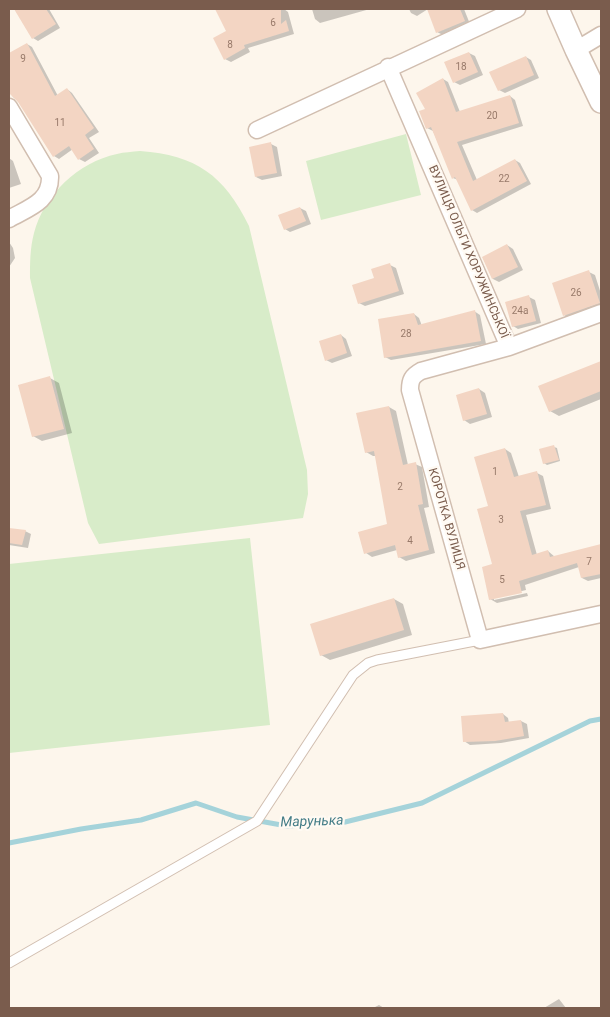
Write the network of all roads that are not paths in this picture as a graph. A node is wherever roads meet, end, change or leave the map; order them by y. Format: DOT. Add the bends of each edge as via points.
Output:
graph roads {
  1 [pos="517,9"];
  2 [pos="558,9"];
  3 [pos="601,35"];
  4 [pos="576,50"];
  5 [pos="388,67"];
  6 [pos="601,102"];
  7 [pos="9,107"];
  8 [pos="257,130"];
  9 [pos="9,219"];
  10 [pos="601,314"];
  11 [pos="510,347"];
  12 [pos="601,614"];
  13 [pos="480,640"];
  14 [pos="9,963"];
  1 -- 5 [label="street"];
  2 -- 4 [label="street"];
  3 -- 4 [label="street"];
  4 -- 6 [label="street"];
  5 -- 8 [label="street"];
  5 -- 11 [label="street, ВУЛИЦЯ ОЛЬГИ ХОРУЖИНСЬКОЇ"];
  7 -- 9 [label="street" via="50,176 48,191 42,200"];
  10 -- 11 [label="street, ВУЛИЦЯ ОЛЬГИ ХОРУЖИНСЬКОЇ"];
  11 -- 13 [label="street, КОРОТКА ВУЛИЦЯ" via="421,371 410,382"];
  12 -- 13 [label="street"];
  13 -- 14 [label="lane" via="377,660 360,668 257,821"];
}
